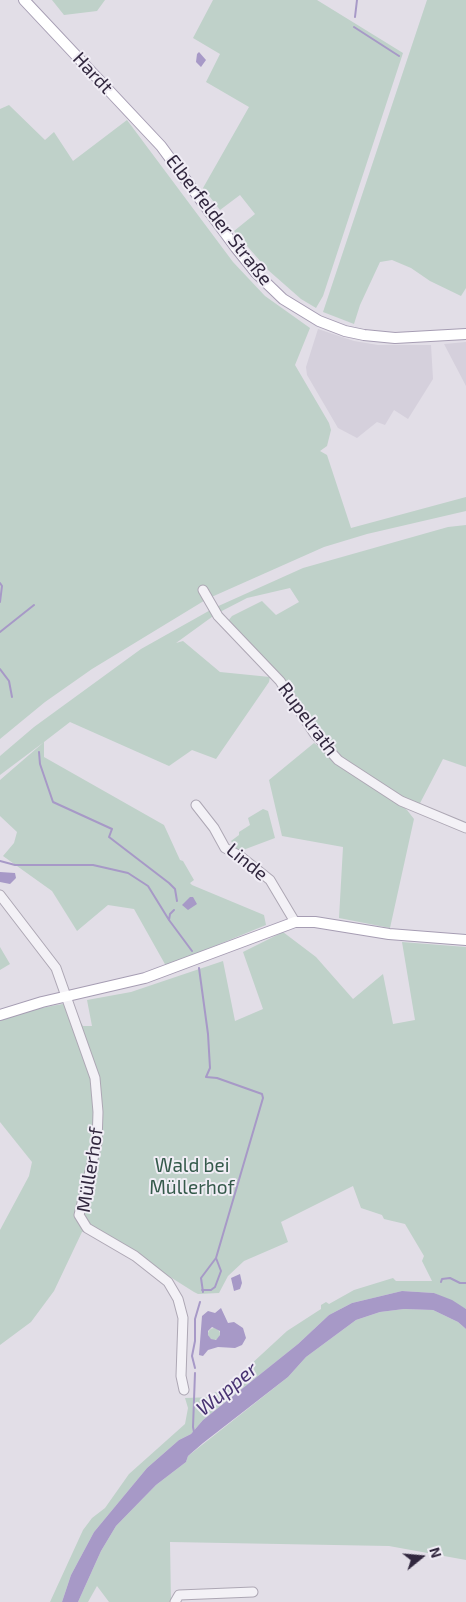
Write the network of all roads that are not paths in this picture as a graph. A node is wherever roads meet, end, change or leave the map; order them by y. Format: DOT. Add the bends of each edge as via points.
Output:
graph roads {
  1 [pos="24,0"];
  2 [pos="161,146"];
  3 [pos="466,334"];
  4 [pos="203,590"];
  5 [pos="196,804"];
  6 [pos="466,828"];
  7 [pos="0,895"];
  8 [pos="294,922"];
  9 [pos="466,940"];
  10 [pos="68,996"];
  11 [pos="0,1015"];
  12 [pos="184,1390"];
  13 [pos="253,1592"];
  14 [pos="175,1602"];
  1 -- 2 [label="main road, Hardt"];
  2 -- 3 [label="main road, Elberfelder Straße" via="256,272 283,299 309,316 345,331 387,338"];
  4 -- 6 [label="street, Rupelrath" via="218,616 280,681 314,733 338,760 401,801"];
  5 -- 8 [label="street, Linde" via="225,848 270,880"];
  7 -- 10 [label="street, Müllerhof" via="56,968"];
  8 -- 9 [label="main road"];
  8 -- 10 [label="main road" via="145,978"];
  10 -- 11 [label="main road"];
  10 -- 12 [label="street, Müllerhof" via="95,1078 98,1112 98,1143 79,1216 87,1228 135,1256 168,1282 178,1300 182,1318"];
  13 -- 14 [label="street" via="179,1595"];
}
